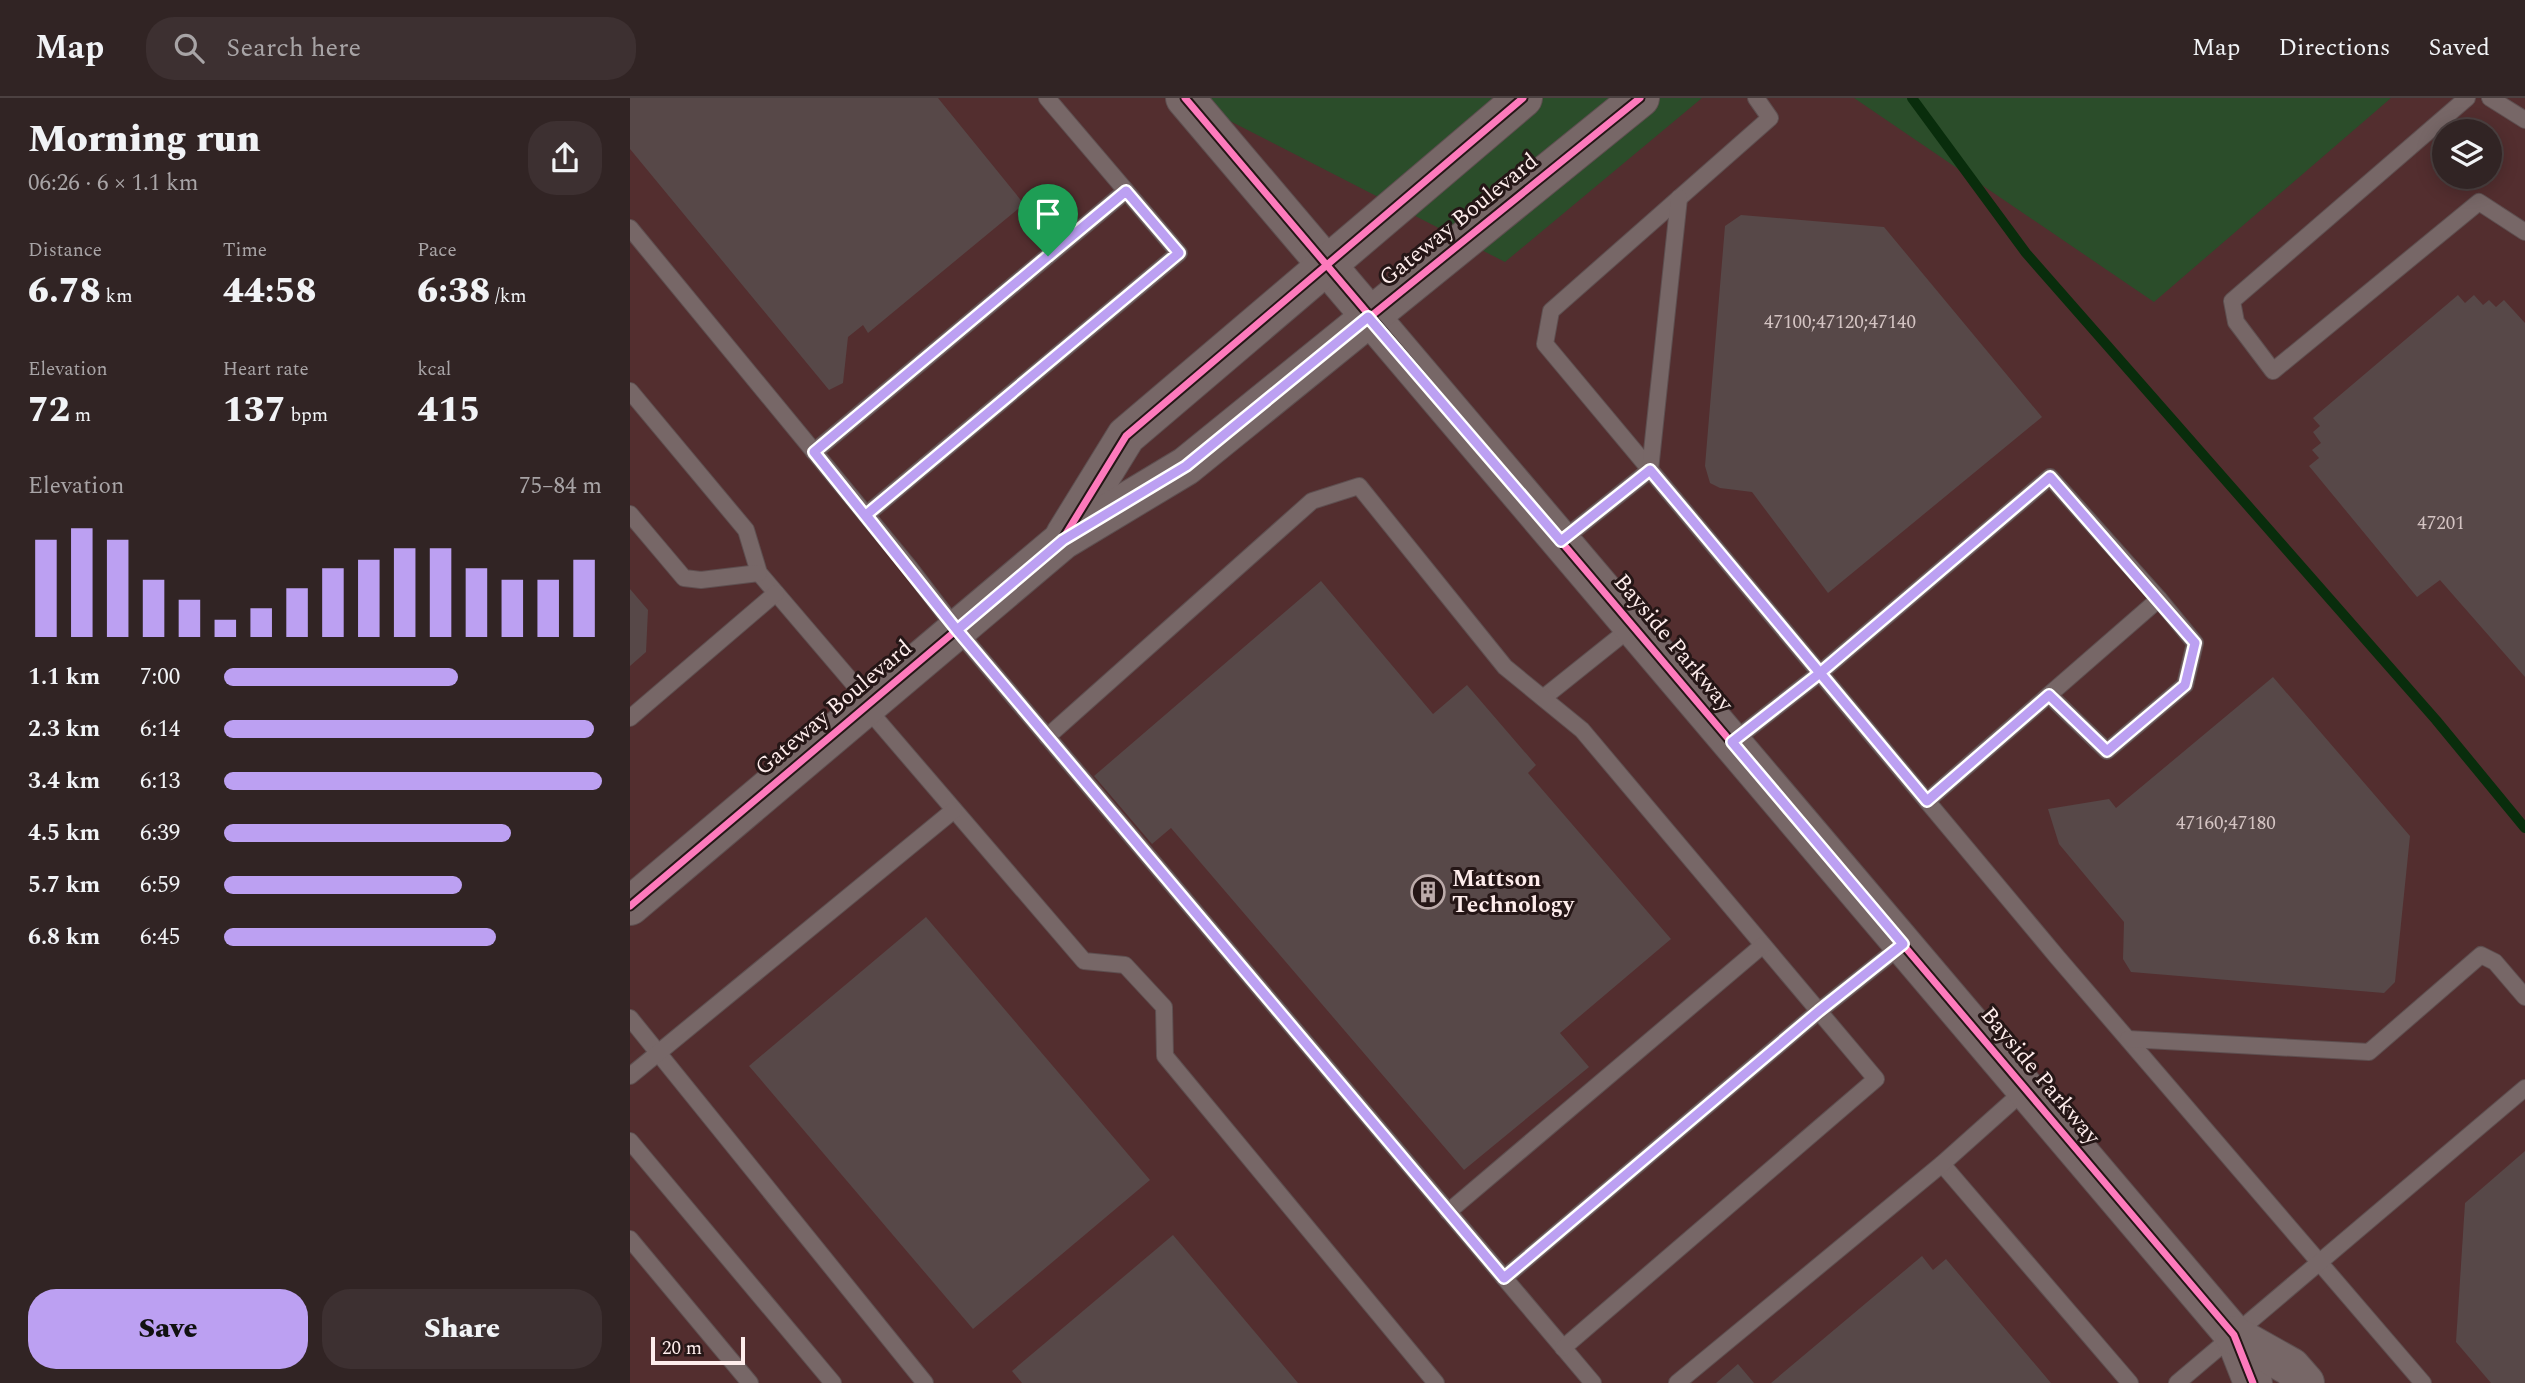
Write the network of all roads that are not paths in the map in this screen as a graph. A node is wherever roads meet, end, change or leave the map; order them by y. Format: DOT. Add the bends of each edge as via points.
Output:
graph roads {
  1 [pos="1047,98"];
  2 [pos="1185,98"];
  3 [pos="1523,98"];
  4 [pos="1640,98"];
  5 [pos="1755,98"];
  6 [pos="2468,98"];
  7 [pos="2490,98"];
  8 [pos="2525,120"];
  9 [pos="1126,191"];
  10 [pos="1678,198"];
  11 [pos="630,228"];
  12 [pos="2525,232"];
  13 [pos="1326,267"];
  14 [pos="1368,317"];
  15 [pos="630,391"];
  16 [pos="814,452"];
  17 [pos="1650,470"];
  18 [pos="630,514"];
  19 [pos="866,515"];
  20 [pos="1063,540"];
  21 [pos="1561,541"];
  22 [pos="759,573"];
  23 [pos="775,593"];
  24 [pos="2159,600"];
  25 [pos="1633,626"];
  26 [pos="957,630"];
  27 [pos="1820,673"];
  28 [pos="2049,695"];
  29 [pos="1543,698"];
  30 [pos="868,705"];
  31 [pos="630,718"];
  32 [pos="1047,737"];
  33 [pos="1732,742"];
  34 [pos="1927,801"];
  35 [pos="954,810"];
  36 [pos="630,906"];
  37 [pos="1903,944"];
  38 [pos="1763,945"];
  39 [pos="2525,997"];
  40 [pos="1819,1011"];
  41 [pos="630,1018"];
  42 [pos="2127,1039"];
  43 [pos="658,1053"];
  44 [pos="630,1076"];
  45 [pos="2525,1088"];
  46 [pos="2026,1089"];
  47 [pos="630,1140"];
  48 [pos="1942,1164"];
  49 [pos="1448,1212"];
  50 [pos="630,1239"];
  51 [pos="2320,1264"];
  52 [pos="1504,1278"];
  53 [pos="2234,1335"];
  54 [pos="1563,1348"];
  55 [pos="750,1383"];
  56 [pos="833,1383"];
  57 [pos="925,1383"];
  58 [pos="1436,1383"];
  59 [pos="1593,1383"];
  60 [pos="1677,1383"];
  61 [pos="2130,1383"];
  62 [pos="2176,1383"];
  63 [pos="2253,1383"];
  64 [pos="2305,1383"];
  65 [pos="2423,1383"];
  1 -- 9 [label="lane"];
  2 -- 13 [label="street, Bayside Parkway"];
  3 -- 13 [label="street, Gateway Boulevard"];
  4 -- 14 [label="street, Gateway Boulevard"];
  5 -- 10 [label="lane" via="1770,118"];
  6 -- 12 [label="lane" via="2232,301 2236,323 2273,371 2479,202"];
  7 -- 8 [label="lane"];
  9 -- 16 [label="lane"];
  9 -- 19 [label="lane" via="1179,253"];
  10 -- 17 [label="lane"];
  10 -- 17 [label="lane" via="1550,310 1545,344"];
  11 -- 16 [label="lane"];
  13 -- 14 [label="street, Bayside Parkway"];
  13 -- 20 [label="street, Gateway Boulevard" via="1126,436"];
  14 -- 20 [label="street, Gateway Boulevard" via="1186,466"];
  14 -- 21 [label="street, Bayside Parkway"];
  15 -- 22 [label="lane" via="746,530"];
  16 -- 19 [label="lane"];
  17 -- 21 [label="lane"];
  17 -- 27 [label="lane"];
  18 -- 22 [label="lane" via="684,578"];
  19 -- 26 [label="lane"];
  20 -- 26 [label="street, Gateway Boulevard"];
  21 -- 25 [label="street, Bayside Parkway"];
  22 -- 23 [label="lane"];
  23 -- 30 [label="lane"];
  23 -- 31 [label="lane"];
  24 -- 27 [label="lane" via="2050,477"];
  24 -- 28 [label="lane"];
  24 -- 28 [label="lane" via="2195,643 2185,685 2107,751"];
  25 -- 29 [label="lane"];
  25 -- 33 [label="street, Bayside Parkway"];
  26 -- 30 [label="street, Gateway Boulevard"];
  26 -- 32 [label="lane"];
  27 -- 33 [label="lane"];
  27 -- 34 [label="lane"];
  28 -- 34 [label="lane"];
  29 -- 32 [label="lane" via="1505,667 1359,486 1312,501"];
  29 -- 38 [label="lane" via="1582,730"];
  30 -- 35 [label="lane"];
  30 -- 36 [label="street, Gateway Boulevard"];
  32 -- 49 [label="lane"];
  33 -- 37 [label="street, Bayside Parkway"];
  34 -- 42 [label="lane"];
  35 -- 43 [label="lane"];
  35 -- 58 [label="lane" via="1084,961 1125,965 1164,1007 1165,1056"];
  37 -- 40 [label="lane"];
  37 -- 46 [label="street, Bayside Parkway"];
  38 -- 40 [label="lane"];
  38 -- 49 [label="lane"];
  39 -- 42 [label="lane" via="2495,962 2481,955 2369,1052"];
  40 -- 52 [label="lane"];
  40 -- 54 [label="lane" via="1876,1079"];
  41 -- 43 [label="lane"];
  42 -- 51 [label="lane"];
  43 -- 44 [label="lane"];
  43 -- 57 [label="lane"];
  45 -- 51 [label="lane"];
  46 -- 48 [label="lane"];
  46 -- 53 [label="street, Bayside Parkway"];
  47 -- 56 [label="lane"];
  48 -- 60 [label="lane"];
  48 -- 61 [label="lane"];
  49 -- 52 [label="lane"];
  50 -- 55 [label="lane"];
  51 -- 53 [label="lane"];
  51 -- 65 [label="lane"];
  52 -- 54 [label="lane"];
  53 -- 62 [label="lane"];
  53 -- 63 [label="street, Bayside Parkway"];
  53 -- 64 [label="street, Bayside Parkway" via="2291,1367"];
  54 -- 59 [label="lane"];
}
